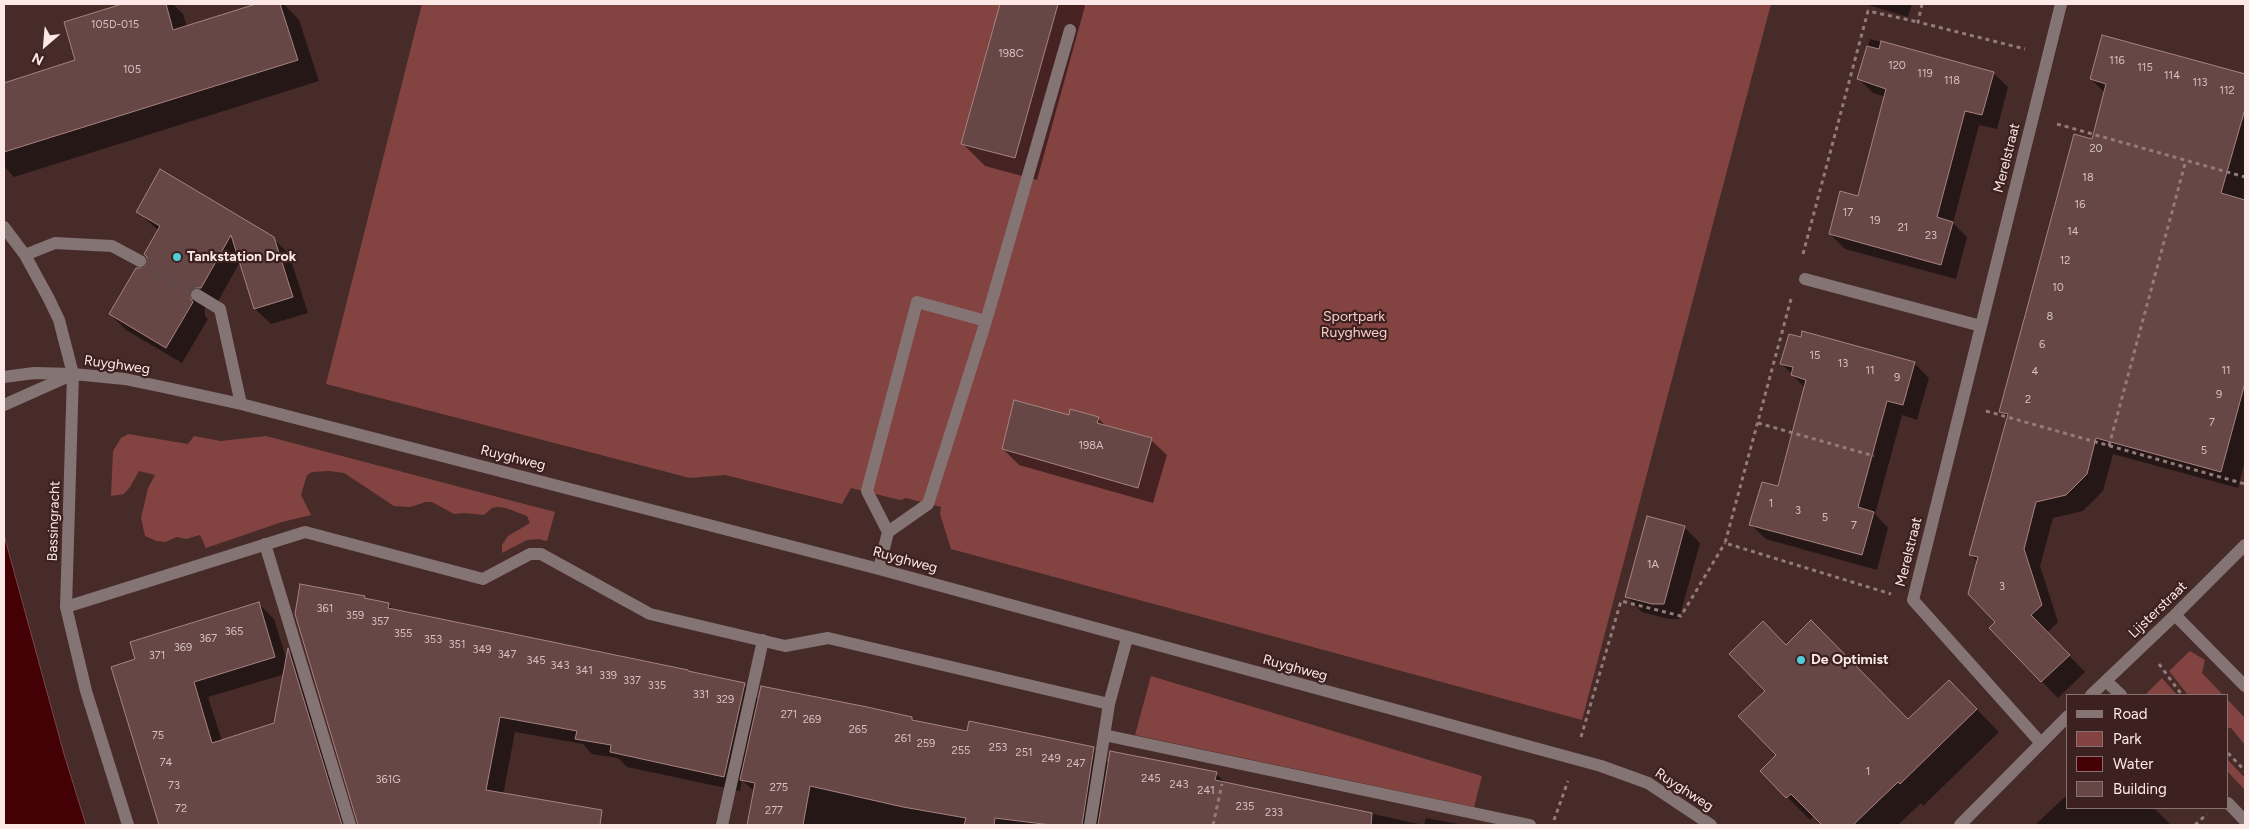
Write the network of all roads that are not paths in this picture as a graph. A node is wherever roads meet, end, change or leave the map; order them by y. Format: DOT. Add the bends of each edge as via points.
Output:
graph roads {
  1 [pos="2061,4"];
  2 [pos="1070,30"];
  3 [pos="4,227"];
  4 [pos="25,255"];
  5 [pos="140,261"];
  6 [pos="1805,279"];
  7 [pos="197,295"];
  8 [pos="986,321"];
  9 [pos="1981,326"];
  10 [pos="74,374"];
  11 [pos="4,377"];
  12 [pos="241,404"];
  13 [pos="4,405"];
  14 [pos="888,532"];
  15 [pos="265,544"];
  16 [pos="2245,545"];
  17 [pos="879,569"];
  18 [pos="66,607"];
  19 [pos="2175,615"];
  20 [pos="1127,638"];
  21 [pos="763,640"];
  22 [pos="2106,681"];
  23 [pos="2245,686"];
  24 [pos="2091,694"];
  25 [pos="2120,694"];
  26 [pos="1109,704"];
  27 [pos="2066,718"];
  28 [pos="1104,735"];
  29 [pos="2040,742"];
  30 [pos="2229,804"];
  31 [pos="2245,821"];
  32 [pos="128,825"];
  33 [pos="350,825"];
  34 [pos="722,825"];
  35 [pos="1090,825"];
  36 [pos="1530,825"];
  37 [pos="1711,825"];
  38 [pos="1960,825"];
  1 -- 9 [label="street, Merelstraat"];
  2 -- 8 [label="street"];
  3 -- 4 [label="street, Bassingracht"];
  4 -- 5 [label="street" via="55,243 112,246"];
  4 -- 10 [label="street, Bassingracht" via="59,320"];
  6 -- 9 [label="street"];
  7 -- 12 [label="street" via="220,309"];
  8 -- 14 [label="street" via="928,504"];
  8 -- 14 [label="street" via="917,302 867,491"];
  9 -- 29 [label="street, Merelstraat" via="1913,600"];
  10 -- 11 [label="street, Ruyghweg" via="34,373"];
  10 -- 12 [label="street, Ruyghweg" via="125,379"];
  10 -- 13 [label="street, Ruyghweg"];
  10 -- 18 [label="street, Bassingracht"];
  12 -- 17 [label="street, Ruyghweg"];
  14 -- 17 [label="street"];
  15 -- 18 [label="street"];
  15 -- 21 [label="street" via="305,532 483,579 530,554 541,554 644,612"];
  15 -- 33 [label="street"];
  16 -- 19 [label="street, Lijsterstraat"];
  17 -- 20 [label="street, Ruyghweg"];
  18 -- 32 [label="street, Bassingracht" via="86,691"];
  19 -- 22 [label="street, Lijsterstraat"];
  19 -- 23 [label="street"];
  20 -- 26 [label="street"];
  20 -- 37 [label="street, Ruyghweg" via="1575,758 1648,783"];
  21 -- 26 [label="street" via="792,646 828,638"];
  21 -- 34 [label="street"];
  22 -- 24 [label="street, Lijsterstraat"];
  22 -- 25 [label="street"];
  26 -- 28 [label="street"];
  27 -- 29 [label="street"];
  28 -- 35 [label="street"];
  28 -- 36 [label="street"];
  29 -- 38 [label="street"];
  30 -- 31 [label="street"];
}
